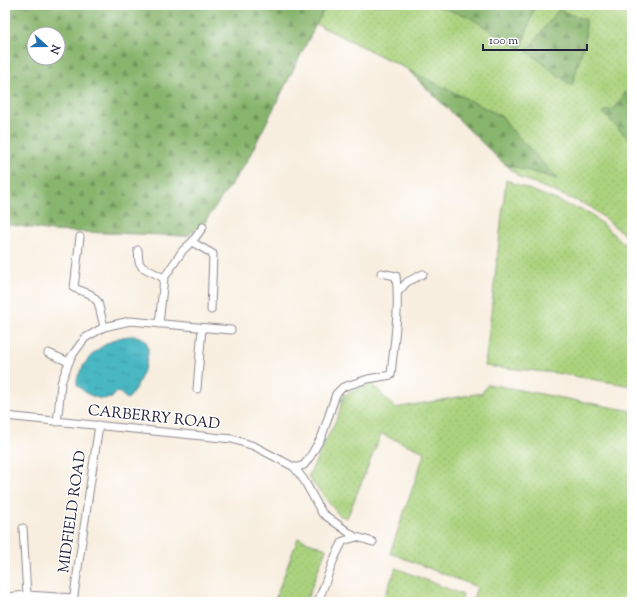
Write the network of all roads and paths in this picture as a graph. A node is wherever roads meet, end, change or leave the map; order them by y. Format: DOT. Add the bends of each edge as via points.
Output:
graph roads {
  1 [pos="203,228"];
  2 [pos="80,237"];
  3 [pos="192,242"];
  4 [pos="138,250"];
  5 [pos="381,273"];
  6 [pos="423,274"];
  7 [pos="164,278"];
  8 [pos="398,292"];
  9 [pos="211,310"];
  10 [pos="159,324"];
  11 [pos="104,327"];
  12 [pos="202,328"];
  13 [pos="231,330"];
  14 [pos="48,353"];
  15 [pos="69,362"];
  16 [pos="197,389"];
  17 [pos="5,416"];
  18 [pos="57,422"];
  19 [pos="99,425"];
  20 [pos="294,467"];
  21 [pos="23,528"];
  22 [pos="355,537"];
  23 [pos="373,542"];
  24 [pos="27,596"];
  25 [pos="5,597"];
  26 [pos="73,600"];
  27 [pos="318,602"];
  1 -- 3 [label="street"];
  2 -- 11 [label="street" via="74,288 90,294 98,302"];
  3 -- 7 [label="street" via="183,250"];
  3 -- 9 [label="street" via="212,254"];
  4 -- 7 [label="street" via="142,267"];
  5 -- 8 [label="street" via="396,276"];
  6 -- 8 [label="street" via="407,282"];
  7 -- 10 [label="street"];
  8 -- 20 [label="street" via="391,375 343,387 336,394 322,436 310,457 304,465"];
  10 -- 11 [label="street" via="130,321"];
  10 -- 12 [label="street"];
  11 -- 15 [label="street" via="85,338"];
  12 -- 13 [label="street"];
  12 -- 16 [label="street"];
  14 -- 15 [label="street"];
  15 -- 18 [label="street" via="61,383"];
  17 -- 18 [label="street, CARBERRY ROAD"];
  18 -- 19 [label="street, CARBERRY ROAD"];
  19 -- 20 [label="street, CARBERRY ROAD" via="232,439 254,446"];
  19 -- 26 [label="street, MIDFIELD ROAD"];
  20 -- 22 [label="street" via="322,513"];
  21 -- 24 [label="street"];
  22 -- 23 [label="street"];
  22 -- 27 [label="street" via="343,541"];
  24 -- 25 [label="street"];
  24 -- 26 [label="street"];
}
